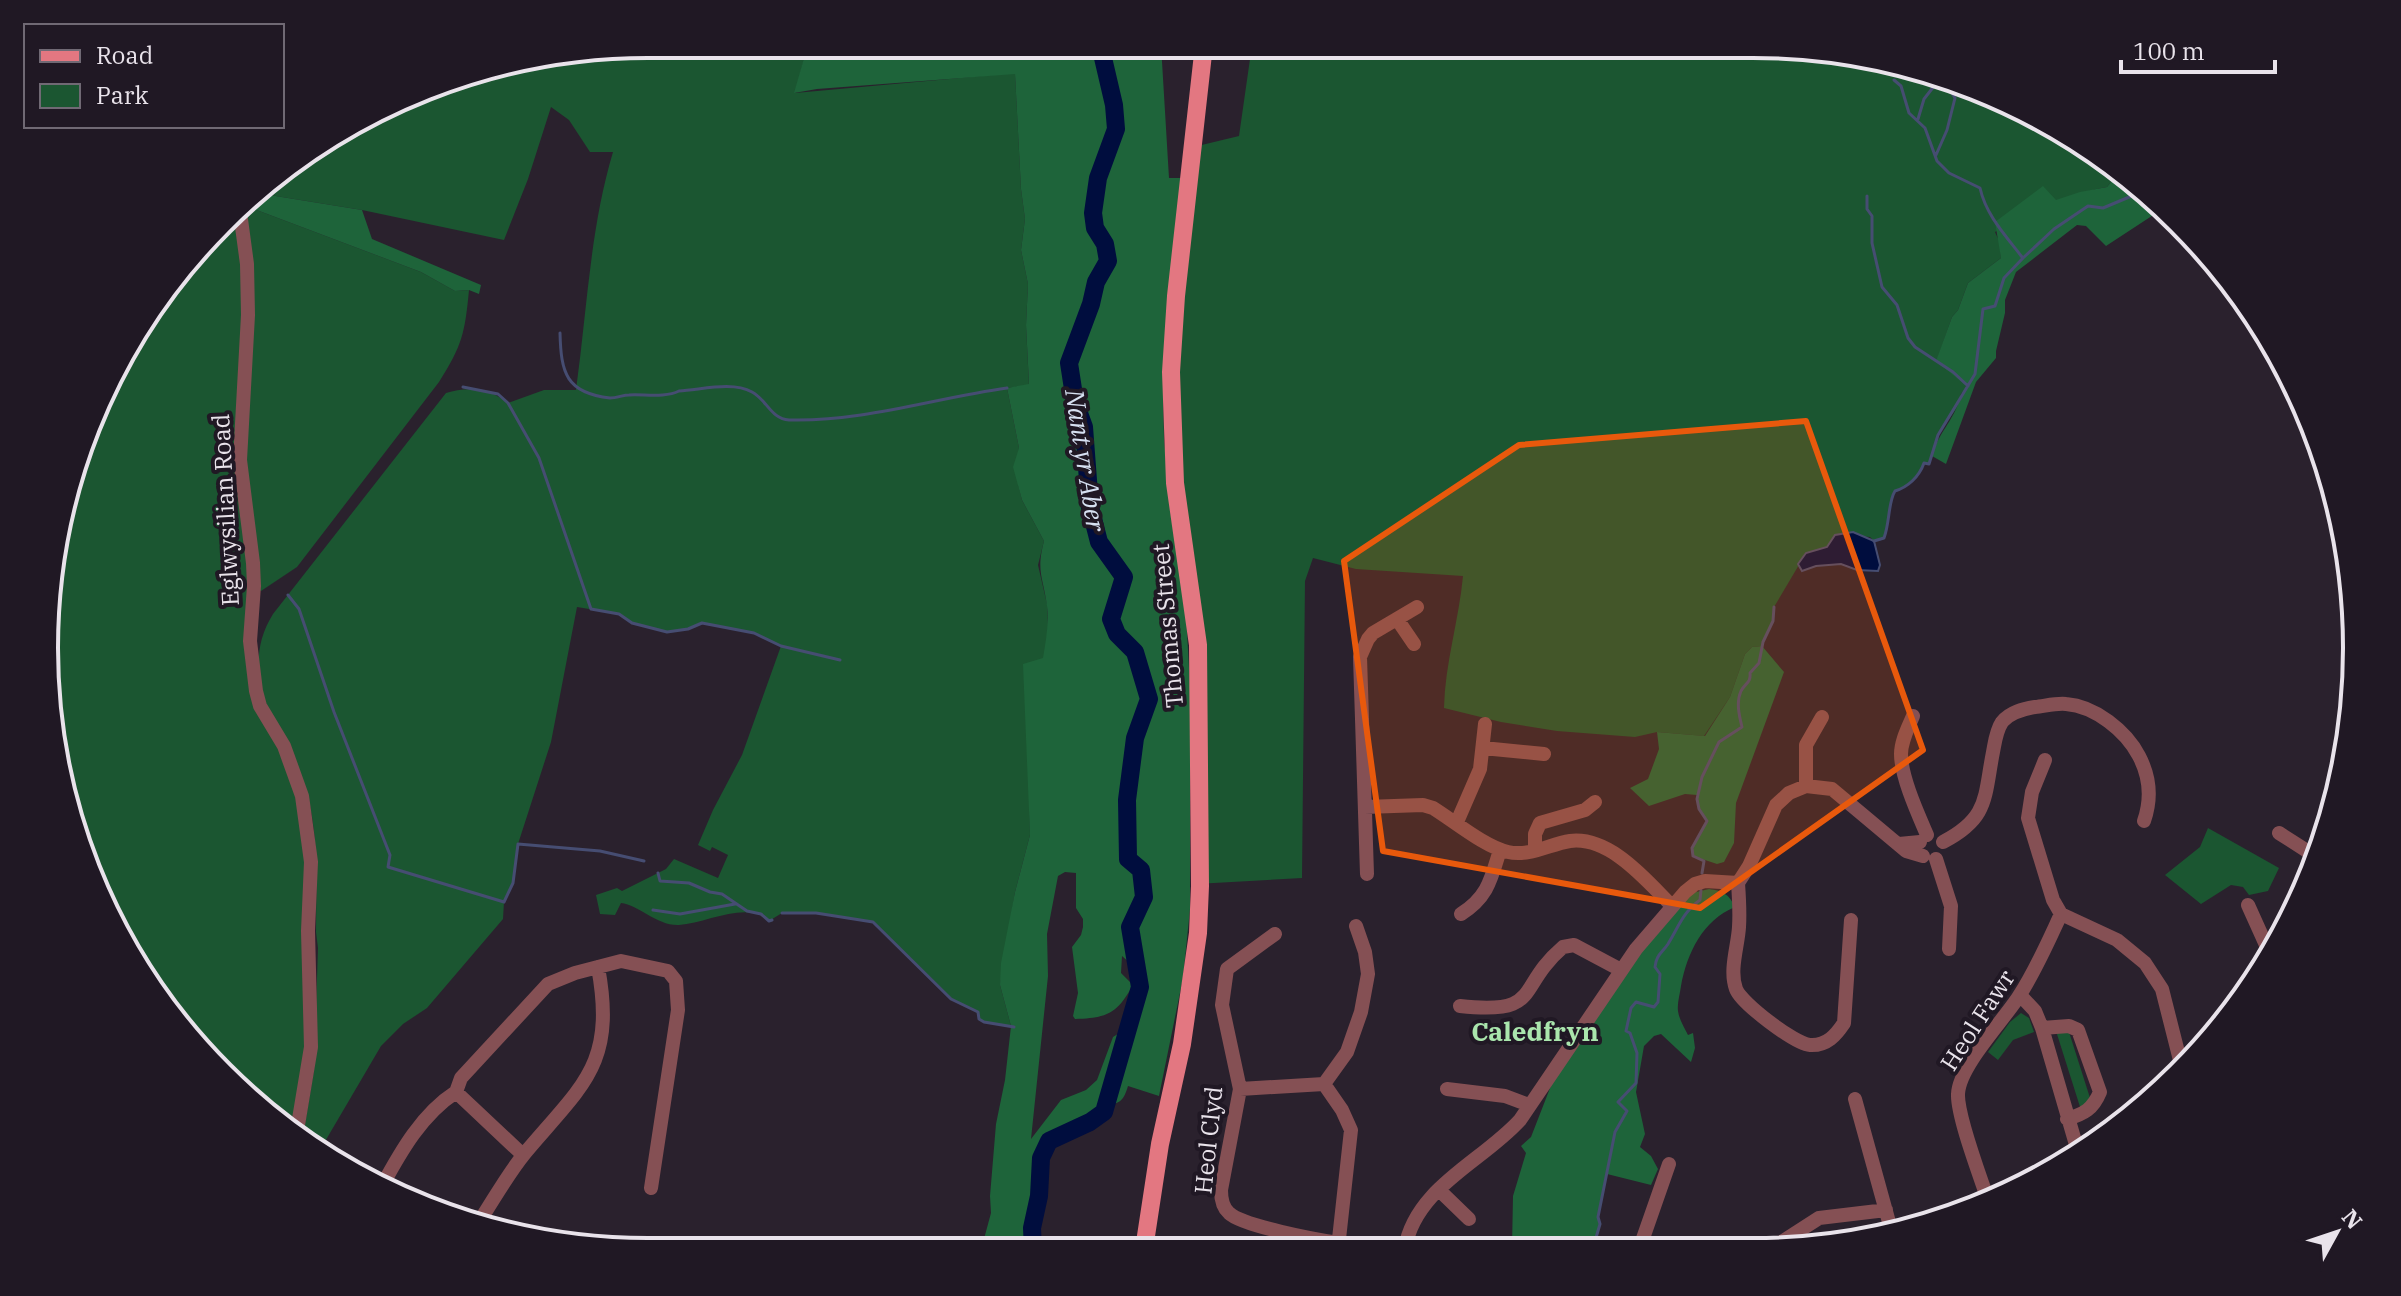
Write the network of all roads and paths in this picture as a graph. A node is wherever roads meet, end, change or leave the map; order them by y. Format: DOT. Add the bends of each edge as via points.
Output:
graph roads {
  1 [pos="1203,58"];
  2 [pos="241,221"];
  3 [pos="1417,607"];
  4 [pos="1397,619"];
  5 [pos="1414,644"];
  6 [pos="1913,716"];
  7 [pos="1822,717"];
  8 [pos="1485,724"];
  9 [pos="1483,748"];
  10 [pos="1544,754"];
  11 [pos="2045,760"];
  12 [pos="1806,786"];
  13 [pos="1595,802"];
  14 [pos="1365,807"];
  15 [pos="2144,821"];
  16 [pos="1457,822"];
  17 [pos="2279,833"];
  18 [pos="1926,848"];
  19 [pos="1500,850"];
  20 [pos="1535,850"];
  21 [pos="2307,851"];
  22 [pos="1367,874"];
  23 [pos="1738,883"];
  24 [pos="2248,905"];
  25 [pos="1672,906"];
  26 [pos="1461,914"];
  27 [pos="2061,914"];
  28 [pos="1851,920"];
  29 [pos="1356,926"];
  30 [pos="1275,934"];
  31 [pos="2265,942"];
  32 [pos="1949,949"];
  33 [pos="598,967"];
  34 [pos="1621,970"];
  35 [pos="2020,995"];
  36 [pos="1464,1010"];
  37 [pos="2042,1028"];
  38 [pos="2179,1056"];
  39 [pos="1324,1084"];
  40 [pos="1240,1089"];
  41 [pos="1447,1089"];
  42 [pos="456,1092"];
  43 [pos="1855,1099"];
  44 [pos="1529,1105"];
  45 [pos="2067,1119"];
  46 [pos="298,1123"];
  47 [pos="2075,1143"];
  48 [pos="523,1155"];
  49 [pos="1669,1164"];
  50 [pos="388,1177"];
  51 [pos="651,1188"];
  52 [pos="1439,1190"];
  53 [pos="1985,1190"];
  54 [pos="1886,1210"];
  55 [pos="484,1215"];
  56 [pos="1469,1219"];
  57 [pos="1889,1222"];
  58 [pos="1789,1237"];
  59 [pos="1146,1238"];
  60 [pos="1308,1238"];
  61 [pos="1339,1238"];
  62 [pos="1408,1238"];
  63 [pos="1643,1238"];
  1 -- 59 [label="main road, Thomas Street" via="1171,372 1175,483 1198,645 1198,933"];
  2 -- 46 [label="street, Eglwysilian Road" via="248,315 240,460 253,563 250,641 260,706 284,746 302,796 311,862 311,1047"];
  3 -- 4 [label="street"];
  4 -- 5 [label="street"];
  4 -- 14 [label="street" via="1373,633 1360,657"];
  6 -- 18 [label="street" via="1901,757"];
  7 -- 12 [label="street" via="1806,745"];
  8 -- 9 [label="street"];
  9 -- 10 [label="street"];
  9 -- 16 [label="street" via="1477,778"];
  11 -- 27 [label="street" via="2028,818"];
  12 -- 18 [label="street" via="1832,789 1912,854"];
  12 -- 23 [label="street" via="1776,805"];
  13 -- 20 [label="street" via="1540,823"];
  14 -- 16 [label="street" via="1423,805"];
  14 -- 22 [label="street"];
  15 -- 18 [label="street" via="2150,789 2132,745 2086,708 2062,703 2017,711 2001,723 1981,812 1962,831 1943,842 1936,835"];
  16 -- 19 [label="street"];
  17 -- 21 [label="street"];
  18 -- 32 [label="street" via="1951,906"];
  19 -- 20 [label="street"];
  19 -- 26 [label="street" via="1485,892"];
  20 -- 25 [label="street" via="1571,841 1596,843"];
  23 -- 25 [label="street" via="1700,882"];
  23 -- 28 [label="street" via="1736,990 1752,1009 1809,1045 1827,1042 1844,1023"];
  24 -- 31 [label="street"];
  25 -- 34 [label="street"];
  27 -- 35 [label="street, Heol Fawr"];
  27 -- 38 [label="street" via="2117,940 2145,963 2162,989"];
  29 -- 39 [label="street" via="1368,974 1361,1012 1347,1052"];
  30 -- 40 [label="street, Heol Clyd" via="1227,969 1222,1005"];
  33 -- 42 [label="street" via="548,984 469,1069"];
  33 -- 48 [label="street" via="604,1021 597,1055 567,1107"];
  33 -- 51 [label="street" via="621,961 643,964 668,971 676,981 678,1010"];
  34 -- 36 [label="street" via="1574,945 1563,947 1520,1002"];
  34 -- 44 [label="street"];
  35 -- 37 [label="street"];
  35 -- 53 [label="street, Heol Fawr" via="1965,1070 1958,1090"];
  37 -- 45 [label="street"];
  37 -- 45 [label="street" via="2078,1030 2100,1092 2087,1112"];
  39 -- 40 [label="street"];
  39 -- 61 [label="street" via="1351,1130"];
  40 -- 60 [label="street, Heol Clyd" via="1221,1190 1224,1207 1242,1220"];
  41 -- 44 [label="street" via="1505,1096"];
  42 -- 48 [label="street"];
  42 -- 50 [label="street" via="424,1120"];
  43 -- 54 [label="street"];
  44 -- 52 [label="street" via="1510,1130"];
  45 -- 47 [label="street"];
  48 -- 55 [label="street"];
  49 -- 63 [label="street"];
  52 -- 56 [label="street"];
  52 -- 62 [label="street"];
  54 -- 57 [label="street"];
  54 -- 58 [label="street" via="1819,1218"];
}
